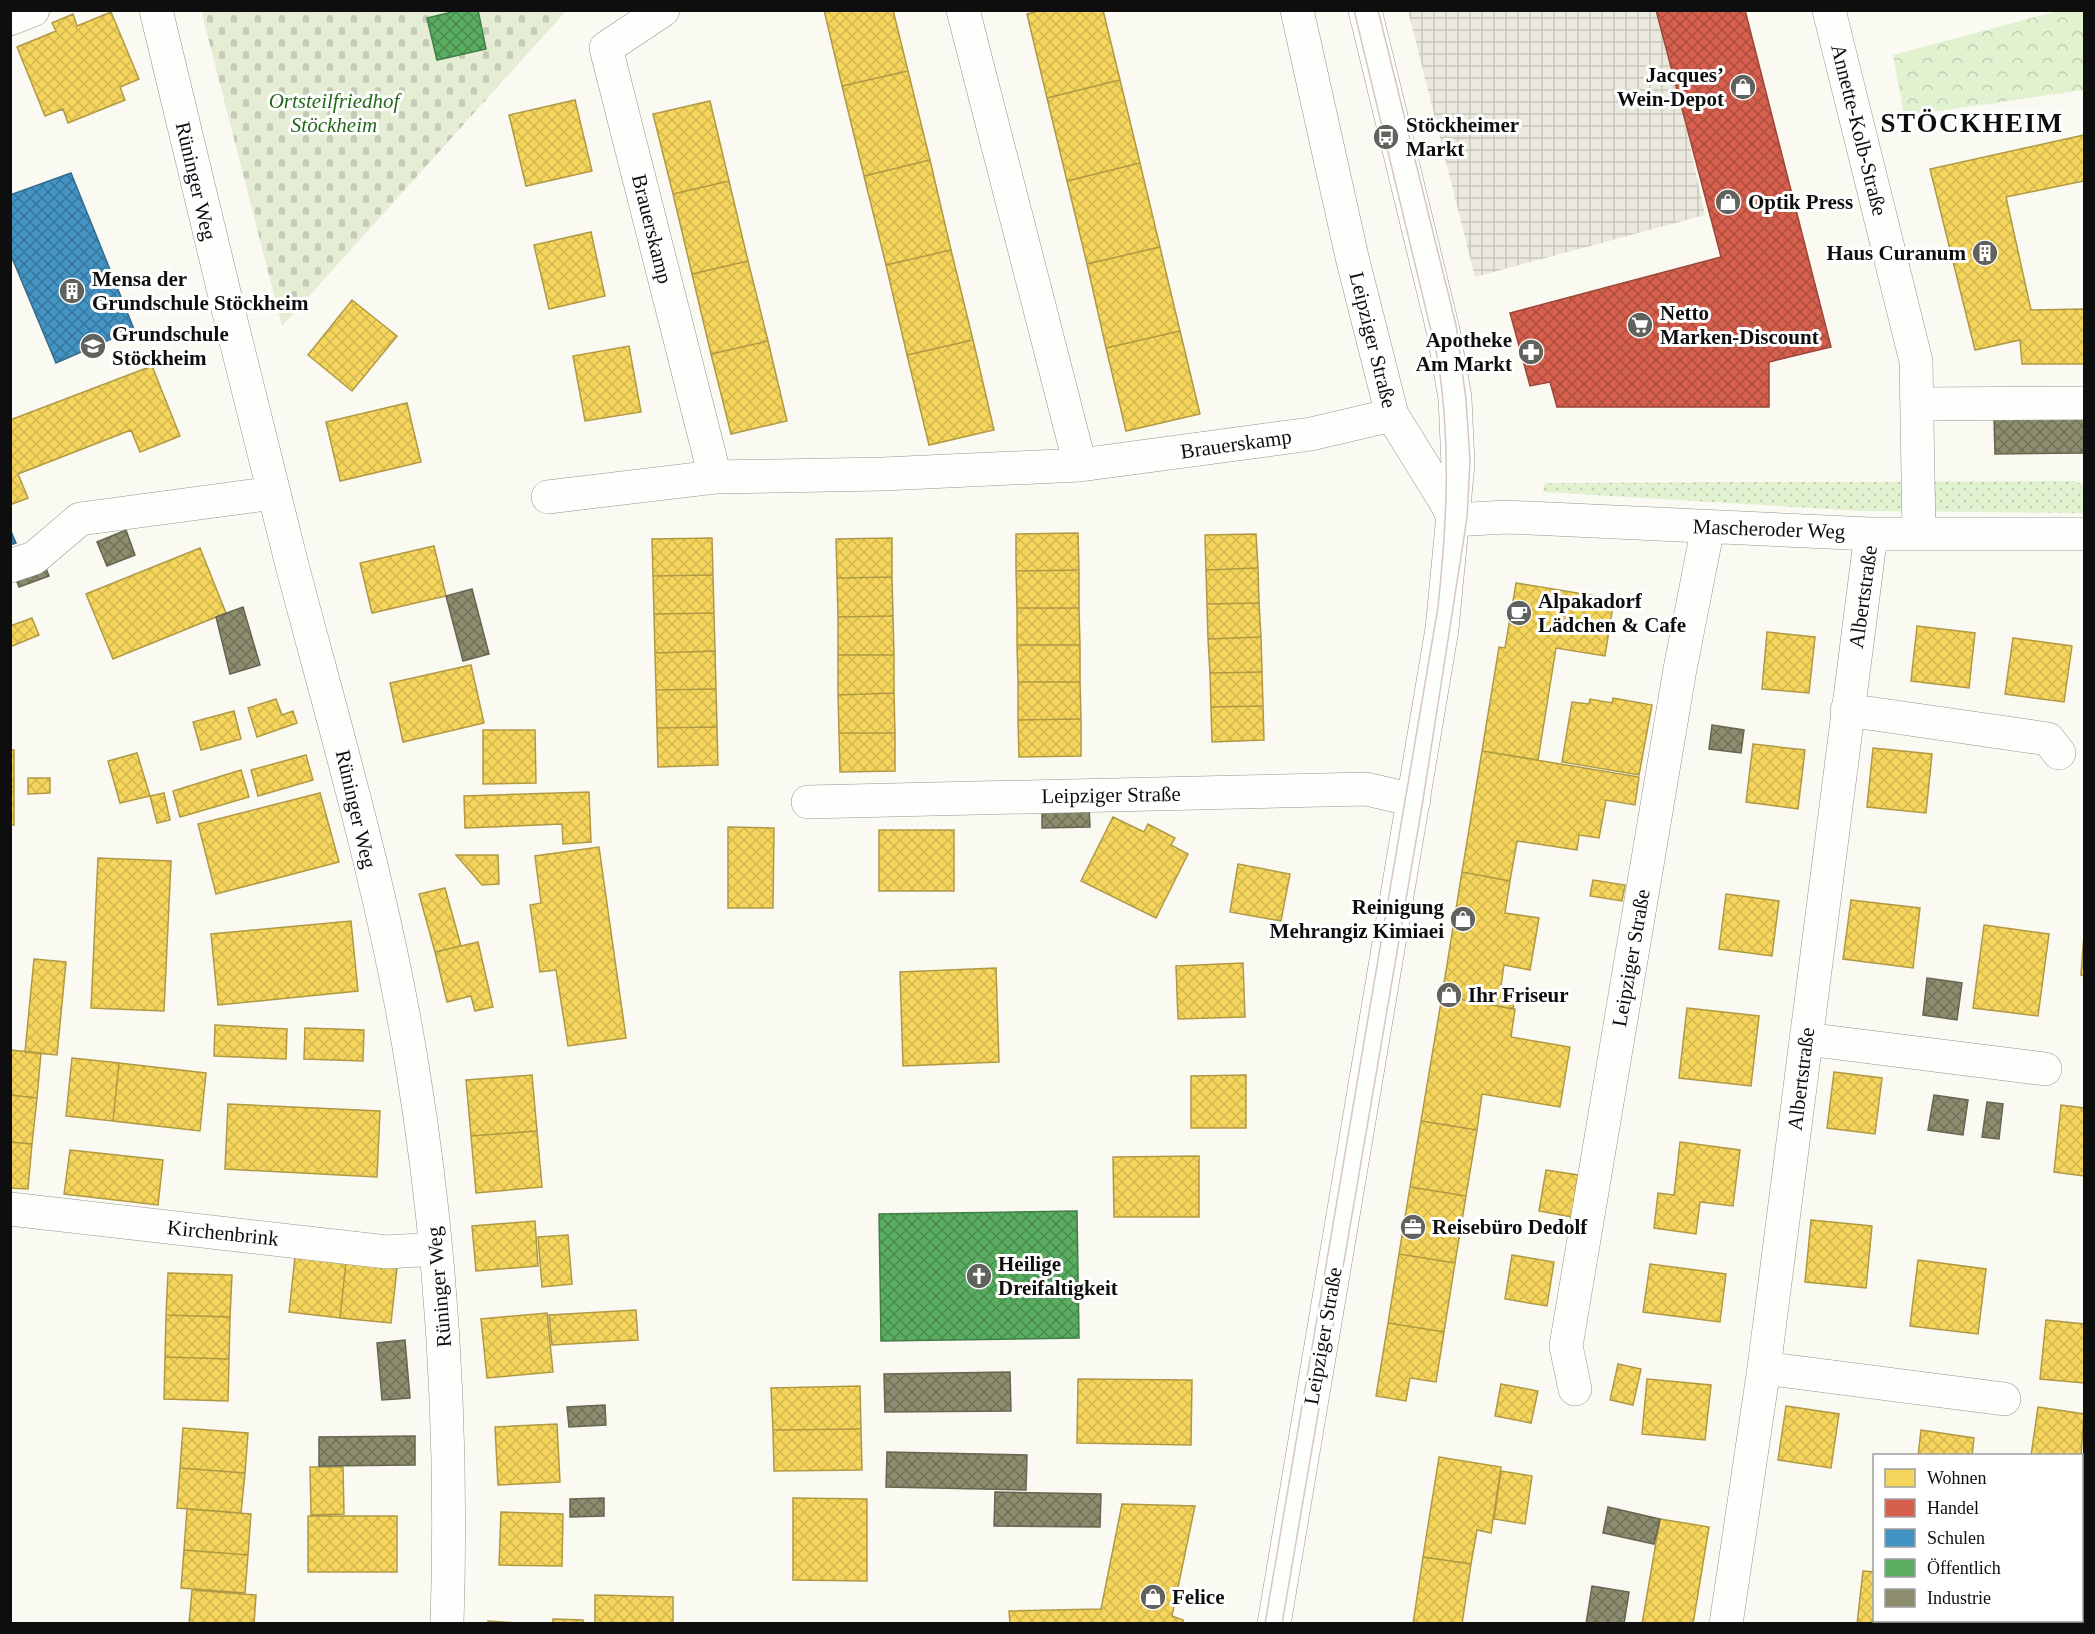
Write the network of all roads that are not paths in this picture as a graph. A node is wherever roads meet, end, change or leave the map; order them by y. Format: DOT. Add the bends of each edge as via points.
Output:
graph roads {
  1 [pos="33,10"];
  2 [pos="156,10"];
  3 [pos="663,10"];
  4 [pos="963,10"];
  5 [pos="1297,10"];
  6 [pos="1365,10"];
  7 [pos="1829,10"];
  8 [pos="10,19"];
  9 [pos="2085,403"];
  10 [pos="1917,404"];
  11 [pos="1392,415"];
  12 [pos="1080,465"];
  13 [pos="715,477"];
  14 [pos="274,493"];
  15 [pos="548,497"];
  16 [pos="1454,520"];
  17 [pos="1708,527"];
  18 [pos="1919,533"];
  19 [pos="1871,534"];
  20 [pos="2085,534"];
  21 [pos="10,566"];
  22 [pos="1847,710"];
  23 [pos="2059,753"];
  24 [pos="1414,800"];
  25 [pos="808,802"];
  26 [pos="1806,1039"];
  27 [pos="2045,1069"];
  28 [pos="10,1209"];
  29 [pos="436,1249"];
  30 [pos="1764,1368"];
  31 [pos="1575,1389"];
  32 [pos="2004,1399"];
  33 [pos="447,1623"];
  34 [pos="1274,1623"];
  35 [pos="1726,1623"];
  1 -- 8 [label="street"];
  2 -- 14 [label="street, Rüninger Weg"];
  3 -- 13 [label="street, Brauerskamp" via="606,48"];
  4 -- 12 [label="street"];
  5 -- 11 [label="street, Leipziger Straße"];
  6 -- 16 [label="street" via="1443,330 1455,409 1458,464"];
  7 -- 10 [label="street, Annette-Kolb-Straße" via="1916,361"];
  9 -- 10 [label="street"];
  10 -- 18 [label="street, Annette-Kolb-Straße"];
  11 -- 12 [label="street, Brauerskamp" via="1311,434"];
  11 -- 16 [label="street, Leipziger Straße"];
  12 -- 13 [label="street, Brauerskamp"];
  13 -- 15 [label="street, Brauerskamp"];
  14 -- 21 [label="street" via="80,519 34,558"];
  14 -- 29 [label="street, Rüninger Weg" via="339,733 381,917 412,1067"];
  16 -- 17 [label="street, Mascheroder Weg" via="1506,517"];
  16 -- 24 [label="street, Leipziger Straße" via="1445,608"];
  17 -- 19 [label="street, Mascheroder Weg"];
  17 -- 31 [label="street, Leipziger Straße" via="1680,669 1566,1346"];
  18 -- 19 [label="street, Mascheroder Weg"];
  18 -- 20 [label="street, Mascheroder Weg"];
  19 -- 22 [label="street, Albertstraße"];
  22 -- 23 [label="street" via="2048,739"];
  22 -- 26 [label="street, Albertstraße"];
  24 -- 25 [label="street, Leipziger Straße" via="1366,789"];
  24 -- 34 [label="street, Leipziger Straße"];
  26 -- 27 [label="street"];
  26 -- 30 [label="street, Albertstraße"];
  28 -- 29 [label="street, Kirchenbrink" via="387,1252"];
  29 -- 33 [label="street, Rüninger Weg" via="446,1348 449,1443"];
  30 -- 32 [label="street"];
  30 -- 35 [label="street, Albertstraße"];
}
